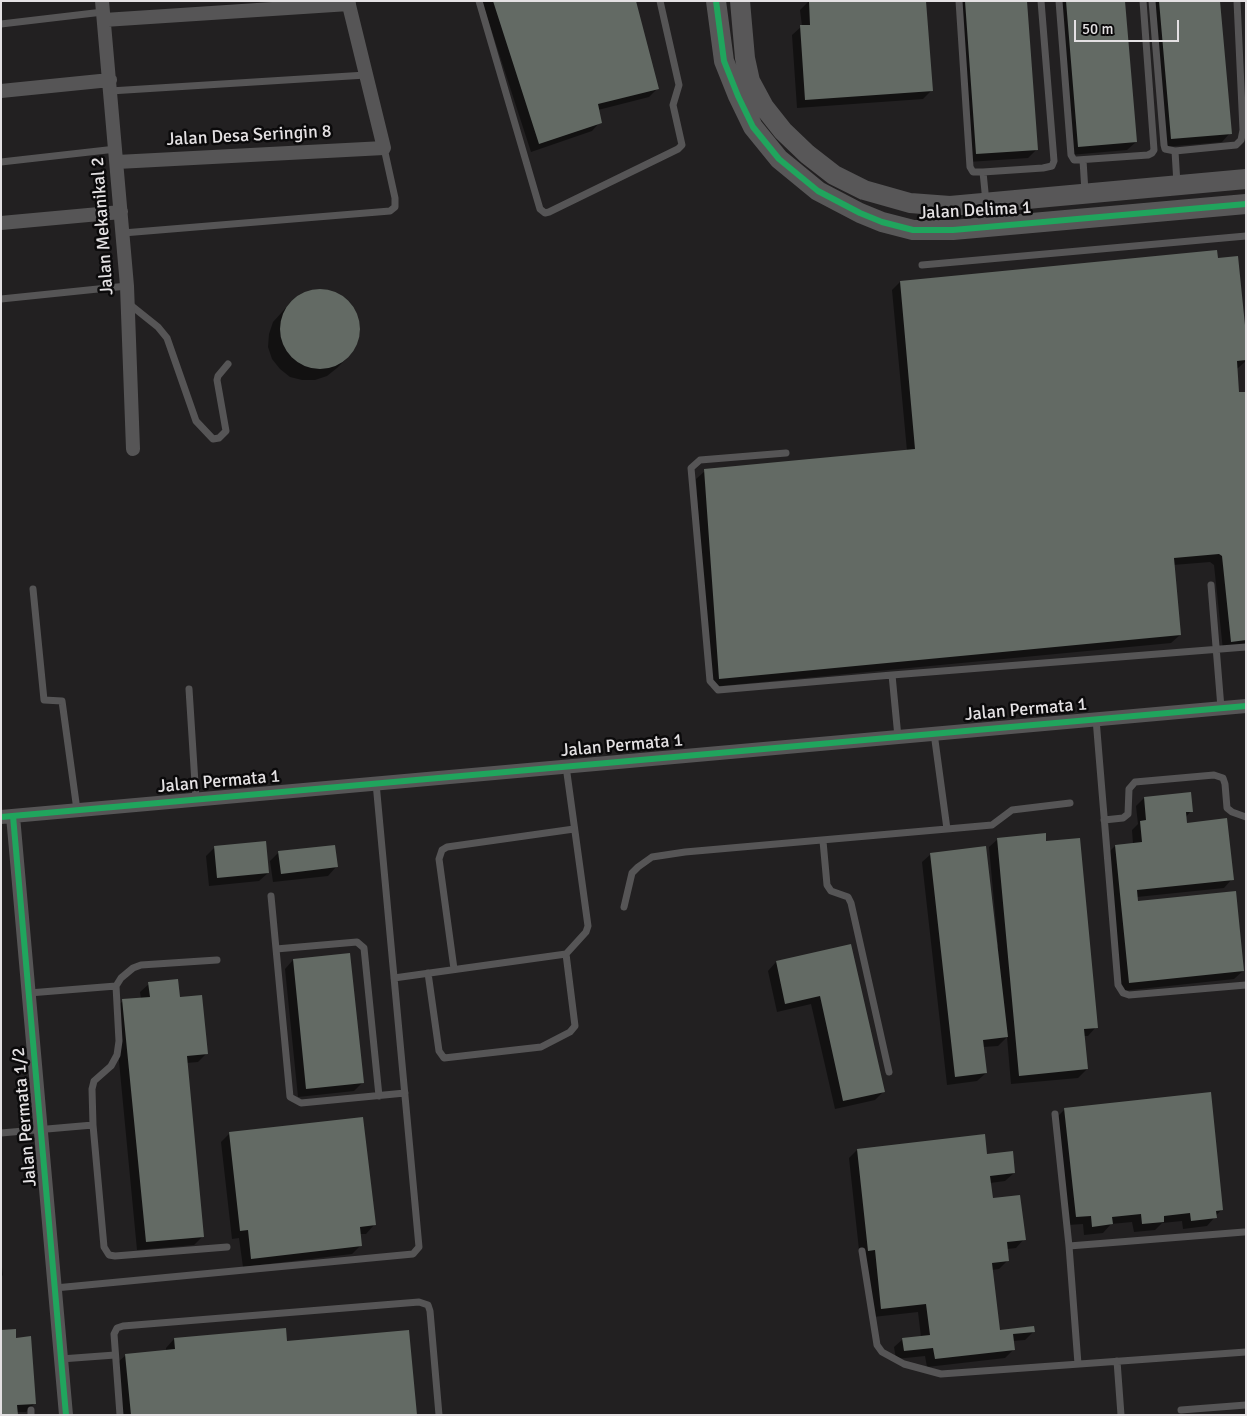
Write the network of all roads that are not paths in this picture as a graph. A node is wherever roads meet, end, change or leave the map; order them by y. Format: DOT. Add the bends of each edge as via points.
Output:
graph roads {
  1 [pos="479,1"];
  2 [pos="660,1"];
  3 [pos="716,1"];
  4 [pos="740,1"];
  5 [pos="959,1"];
  6 [pos="1041,1"];
  7 [pos="1059,1"];
  8 [pos="1142,1"];
  9 [pos="1152,1"];
  10 [pos="1237,1"];
  11 [pos="348,3"];
  12 [pos="103,11"];
  13 [pos="1,24"];
  14 [pos="366,75"];
  15 [pos="110,85"];
  16 [pos="1,91"];
  17 [pos="384,148"];
  18 [pos="1175,151"];
  19 [pos="116,156"];
  20 [pos="1083,160"];
  21 [pos="1,162"];
  22 [pos="983,172"];
  23 [pos="1246,179"];
  24 [pos="1177,185"];
  25 [pos="1085,193"];
  26 [pos="986,202"];
  27 [pos="1246,204"];
  28 [pos="121,212"];
  29 [pos="1,223"];
  30 [pos="123,233"];
  31 [pos="1246,236"];
  32 [pos="922,265"];
  33 [pos="127,286"];
  34 [pos="1,299"];
  35 [pos="128,303"];
  36 [pos="228,364"];
  37 [pos="133,449"];
  38 [pos="786,452"];
  39 [pos="1211,585"];
  40 [pos="33,589"];
  41 [pos="1246,648"];
  42 [pos="1216,650"];
  43 [pos="892,675"];
  44 [pos="189,690"];
  45 [pos="1246,706"];
  46 [pos="1222,708"];
  47 [pos="1096,719"];
  48 [pos="934,734"];
  49 [pos="898,737"];
  50 [pos="566,766"];
  51 [pos="376,783"];
  52 [pos="196,800"];
  53 [pos="1070,803"];
  54 [pos="77,810"];
  55 [pos="7,816"];
  56 [pos="1246,817"];
  57 [pos="1104,820"];
  58 [pos="574,829"];
  59 [pos="947,829"];
  60 [pos="823,841"];
  61 [pos="271,896"];
  62 [pos="624,906"];
  63 [pos="276,949"];
  64 [pos="566,954"];
  65 [pos="217,960"];
  66 [pos="454,969"];
  67 [pos="428,973"];
  68 [pos="394,978"];
  69 [pos="1246,985"];
  70 [pos="116,986"];
  71 [pos="29,993"];
  72 [pos="889,1072"];
  73 [pos="405,1094"];
  74 [pos="379,1096"];
  75 [pos="1055,1114"];
  76 [pos="94,1125"];
  77 [pos="41,1129"];
  78 [pos="1,1133"];
  79 [pos="1244,1232"];
  80 [pos="1069,1246"];
  81 [pos="227,1247"];
  82 [pos="862,1251"];
  83 [pos="55,1288"];
  84 [pos="1246,1352"];
  85 [pos="115,1355"];
  86 [pos="61,1359"];
  87 [pos="1117,1361"];
  88 [pos="1078,1364"];
  89 [pos="1246,1405"];
  90 [pos="1181,1410"];
  91 [pos="66,1415"];
  92 [pos="120,1415"];
  93 [pos="439,1415"];
  94 [pos="1121,1415"];
  1 -- 2 [label="lane" via="540,209 544,213 682,145 673,105 679,85"];
  3 -- 27 [label="street, Jalan Delima 1" via="724,61 753,127 779,159 818,190 882,222 913,230 953,230"];
  4 -- 26 [label="street, Jalan Delima 1" via="750,81 764,107 807,154 834,175 864,190 910,203 950,206"];
  5 -- 22 [label="lane" via="970,167 974,172"];
  6 -- 22 [label="lane" via="1054,161 1052,166 1043,168"];
  7 -- 20 [label="lane" via="1070,155 1074,160"];
  8 -- 20 [label="lane" via="1154,150 1148,155"];
  9 -- 18 [label="lane" via="1164,146"];
  10 -- 18 [label="lane" via="1241,140 1236,145"];
  11 -- 12 [label="street"];
  11 -- 14 [label="street"];
  12 -- 13 [label="lane"];
  12 -- 15 [label="street, Jalan Mekanikal 2"];
  14 -- 15 [label="lane"];
  14 -- 17 [label="street"];
  15 -- 16 [label="street"];
  15 -- 19 [label="street, Jalan Mekanikal 2"];
  17 -- 19 [label="street, Jalan Desa Seringin 8"];
  17 -- 30 [label="lane" via="395,198 390,211"];
  18 -- 24 [label="lane"];
  19 -- 21 [label="lane"];
  19 -- 28 [label="street, Jalan Mekanikal 2"];
  20 -- 25 [label="lane"];
  22 -- 26 [label="lane"];
  23 -- 24 [label="street, Jalan Delima 1"];
  24 -- 25 [label="street, Jalan Delima 1"];
  25 -- 26 [label="street, Jalan Delima 1"];
  28 -- 29 [label="street"];
  28 -- 30 [label="street, Jalan Mekanikal 2"];
  30 -- 33 [label="street, Jalan Mekanikal 2"];
  31 -- 32 [label="lane"];
  33 -- 34 [label="lane"];
  33 -- 35 [label="street, Jalan Mekanikal 2"];
  35 -- 36 [label="lane" via="158,327 166,338 196,421 213,439 226,431 217,380"];
  35 -- 37 [label="street, Jalan Mekanikal 2"];
  38 -- 43 [label="lane" via="700,460 691,468 710,681 718,690"];
  39 -- 42 [label="lane"];
  40 -- 54 [label="lane" via="44,700 62,701"];
  41 -- 42 [label="lane"];
  42 -- 43 [label="lane"];
  42 -- 46 [label="lane"];
  43 -- 49 [label="lane"];
  44 -- 52 [label="lane"];
  45 -- 46 [label="street, Jalan Permata 1"];
  46 -- 47 [label="street, Jalan Permata 1"];
  47 -- 48 [label="street, Jalan Permata 1"];
  47 -- 57 [label="lane"];
  48 -- 49 [label="street, Jalan Permata 1"];
  48 -- 59 [label="lane"];
  49 -- 50 [label="street, Jalan Permata 1"];
  50 -- 51 [label="street, Jalan Permata 1"];
  50 -- 58 [label="lane"];
  51 -- 52 [label="street, Jalan Permata 1"];
  51 -- 68 [label="lane"];
  52 -- 54 [label="street, Jalan Permata 1"];
  53 -- 59 [label="lane" via="1012,810 992,825"];
  54 -- 55 [label="street, Jalan Permata 1"];
  55 -- 71 [label="street, Jalan Permata 1/2"];
  56 -- 57 [label="lane" via="1227,808 1225,784 1222,778 1214,775 1135,782 1129,789 1128,814 1124,818"];
  57 -- 69 [label="lane" via="1118,985 1123,994"];
  58 -- 64 [label="lane" via="588,926"];
  58 -- 66 [label="lane" via="442,850 439,859"];
  59 -- 60 [label="lane"];
  60 -- 62 [label="lane" via="652,857 632,873"];
  60 -- 72 [label="lane" via="827,885 832,891 848,897 851,903"];
  61 -- 63 [label="lane"];
  63 -- 74 [label="lane" via="357,942 364,948"];
  63 -- 74 [label="lane" via="290,1097 301,1103"];
  64 -- 66 [label="lane"];
  64 -- 67 [label="lane" via="575,1026 541,1047 444,1058 439,1050"];
  65 -- 70 [label="lane" via="141,965 121,978"];
  66 -- 67 [label="lane"];
  67 -- 68 [label="lane"];
  68 -- 73 [label="lane"];
  70 -- 71 [label="lane"];
  70 -- 76 [label="lane" via="117,1055 111,1066 94,1081"];
  71 -- 77 [label="street, Jalan Permata 1/2"];
  73 -- 74 [label="lane"];
  73 -- 83 [label="lane" via="419,1247 413,1254"];
  75 -- 80 [label="lane"];
  76 -- 77 [label="lane"];
  76 -- 81 [label="lane" via="104,1247 109,1255"];
  77 -- 78 [label="lane"];
  77 -- 83 [label="street, Jalan Permata 1/2"];
  79 -- 80 [label="lane"];
  80 -- 88 [label="lane"];
  82 -- 88 [label="lane" via="876,1345 904,1364 942,1374"];
  83 -- 86 [label="street, Jalan Permata 1/2"];
  84 -- 87 [label="lane"];
  85 -- 86 [label="lane"];
  85 -- 92 [label="lane"];
  85 -- 93 [label="lane" via="114,1334 123,1326 419,1302 428,1305 430,1311"];
  86 -- 91 [label="street, Jalan Permata 1/2"];
  87 -- 88 [label="lane"];
  87 -- 94 [label="lane"];
  89 -- 90 [label="lane"];
}
